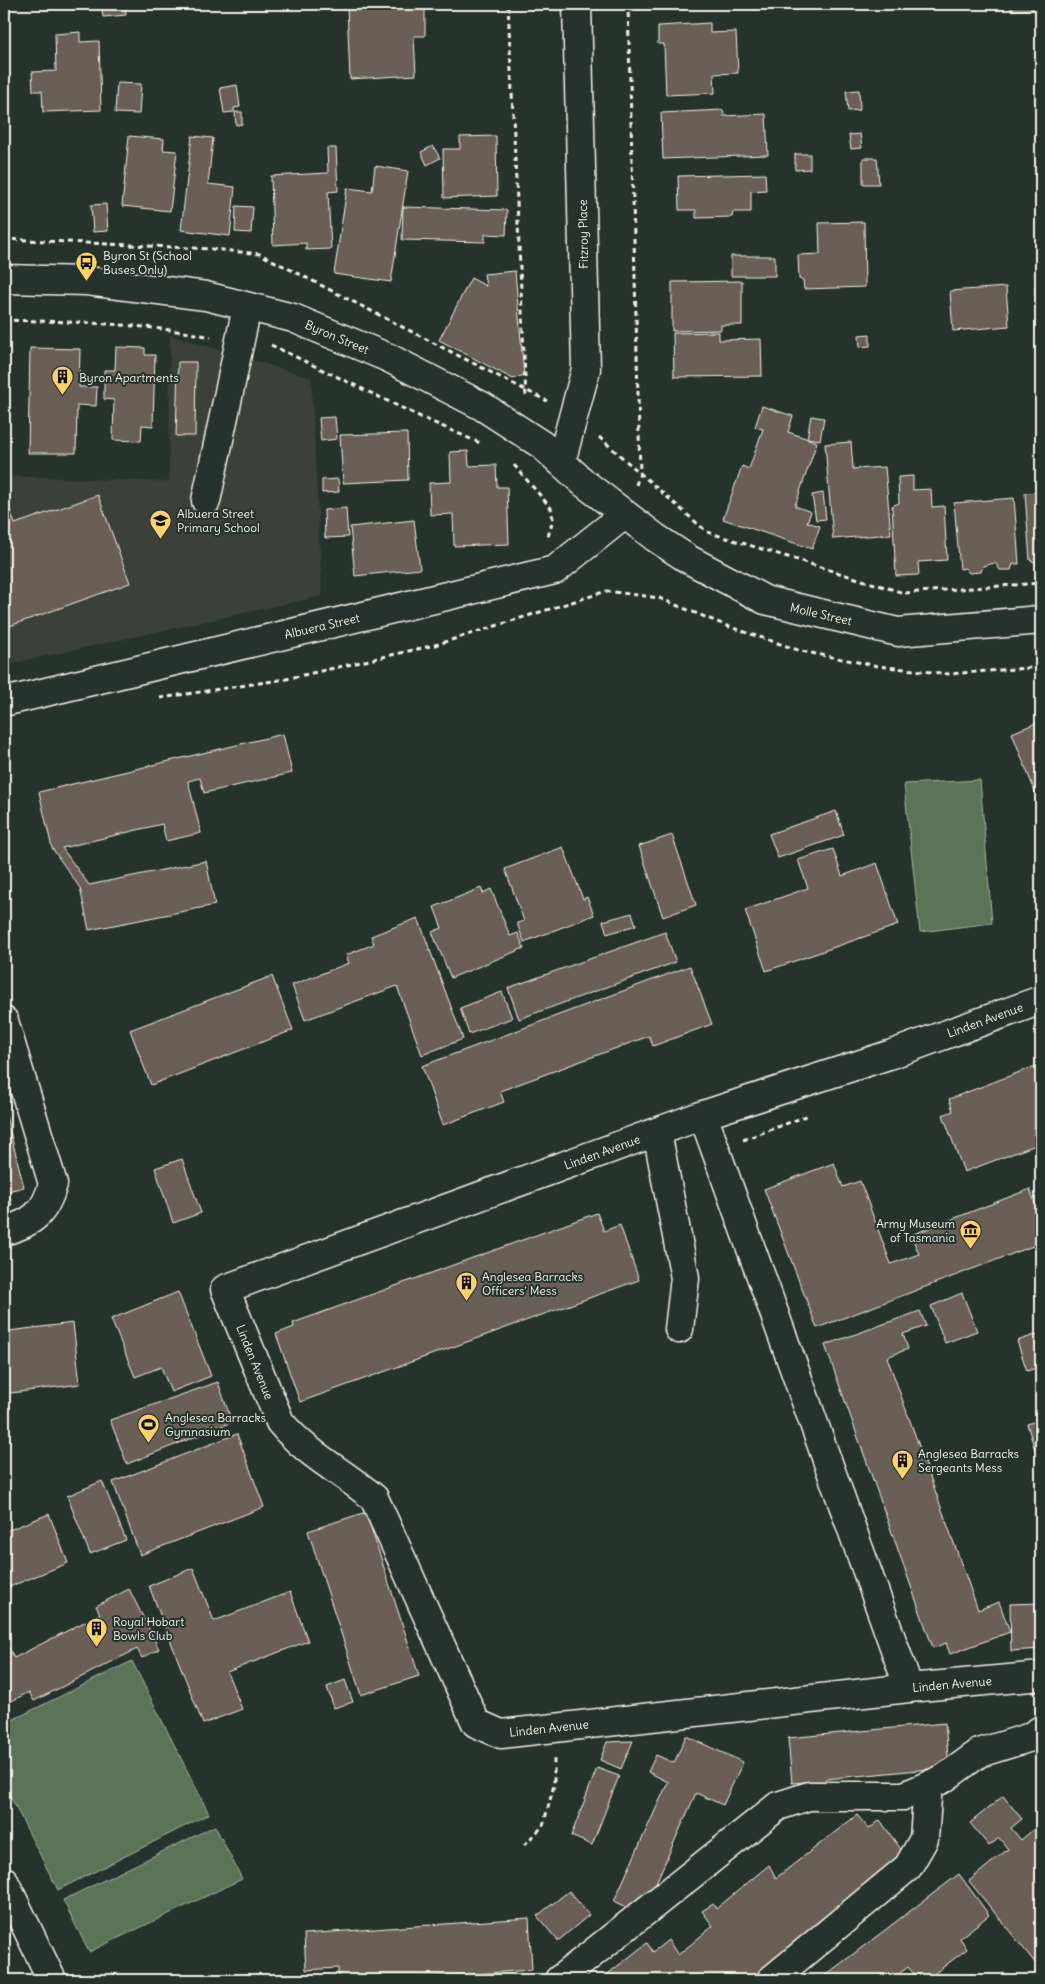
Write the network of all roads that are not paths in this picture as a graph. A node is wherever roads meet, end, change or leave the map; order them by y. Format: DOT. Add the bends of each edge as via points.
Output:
graph roads {
  1 [pos="577,4"];
  2 [pos="4,279"];
  3 [pos="247,307"];
  4 [pos="561,462"];
  5 [pos="206,501"];
  6 [pos="624,515"];
  7 [pos="1041,620"];
  8 [pos="4,702"];
  9 [pos="1041,1000"];
  10 [pos="4,1021"];
  11 [pos="704,1115"];
  12 [pos="658,1132"];
  13 [pos="4,1231"];
  14 [pos="679,1329"];
  15 [pos="1041,1676"];
  16 [pos="909,1688"];
  17 [pos="1041,1730"];
  18 [pos="928,1785"];
  19 [pos="4,1881"];
  20 [pos="52,1980"];
  21 [pos="559,1980"];
  22 [pos="771,1980"];
  1 -- 4 [label="street, Fitzroy Place" via="586,369"];
  2 -- 3 [label="street, Byron Street" via="87,281 206,296"];
  3 -- 4 [label="street, Byron Street" via="293,318 389,358 482,406 526,434"];
  3 -- 5 [label="street"];
  4 -- 6 [label="street, Byron Street"];
  6 -- 7 [label="street, Molle Street" via="688,559 765,600 898,632"];
  6 -- 8 [label="street, Albuera Street" via="555,570"];
  9 -- 11 [label="street, Linden Avenue" via="892,1054"];
  10 -- 13 [label="street" via="53,1184 49,1201 39,1215 20,1227"];
  11 -- 12 [label="street, Linden Avenue"];
  11 -- 16 [label="street"];
  12 -- 14 [label="street" via="685,1278"];
  12 -- 16 [label="street, Linden Avenue" via="225,1289 280,1422 294,1440 374,1498 476,1723 501,1734"];
  15 -- 16 [label="street, Linden Avenue"];
  17 -- 18 [label="street" via="1028,1738 979,1753 943,1779"];
  18 -- 21 [label="street" via="904,1796 809,1796 778,1806"];
  18 -- 22 [label="street" via="924,1839 908,1867"];
  19 -- 20 [label="street"];
}
